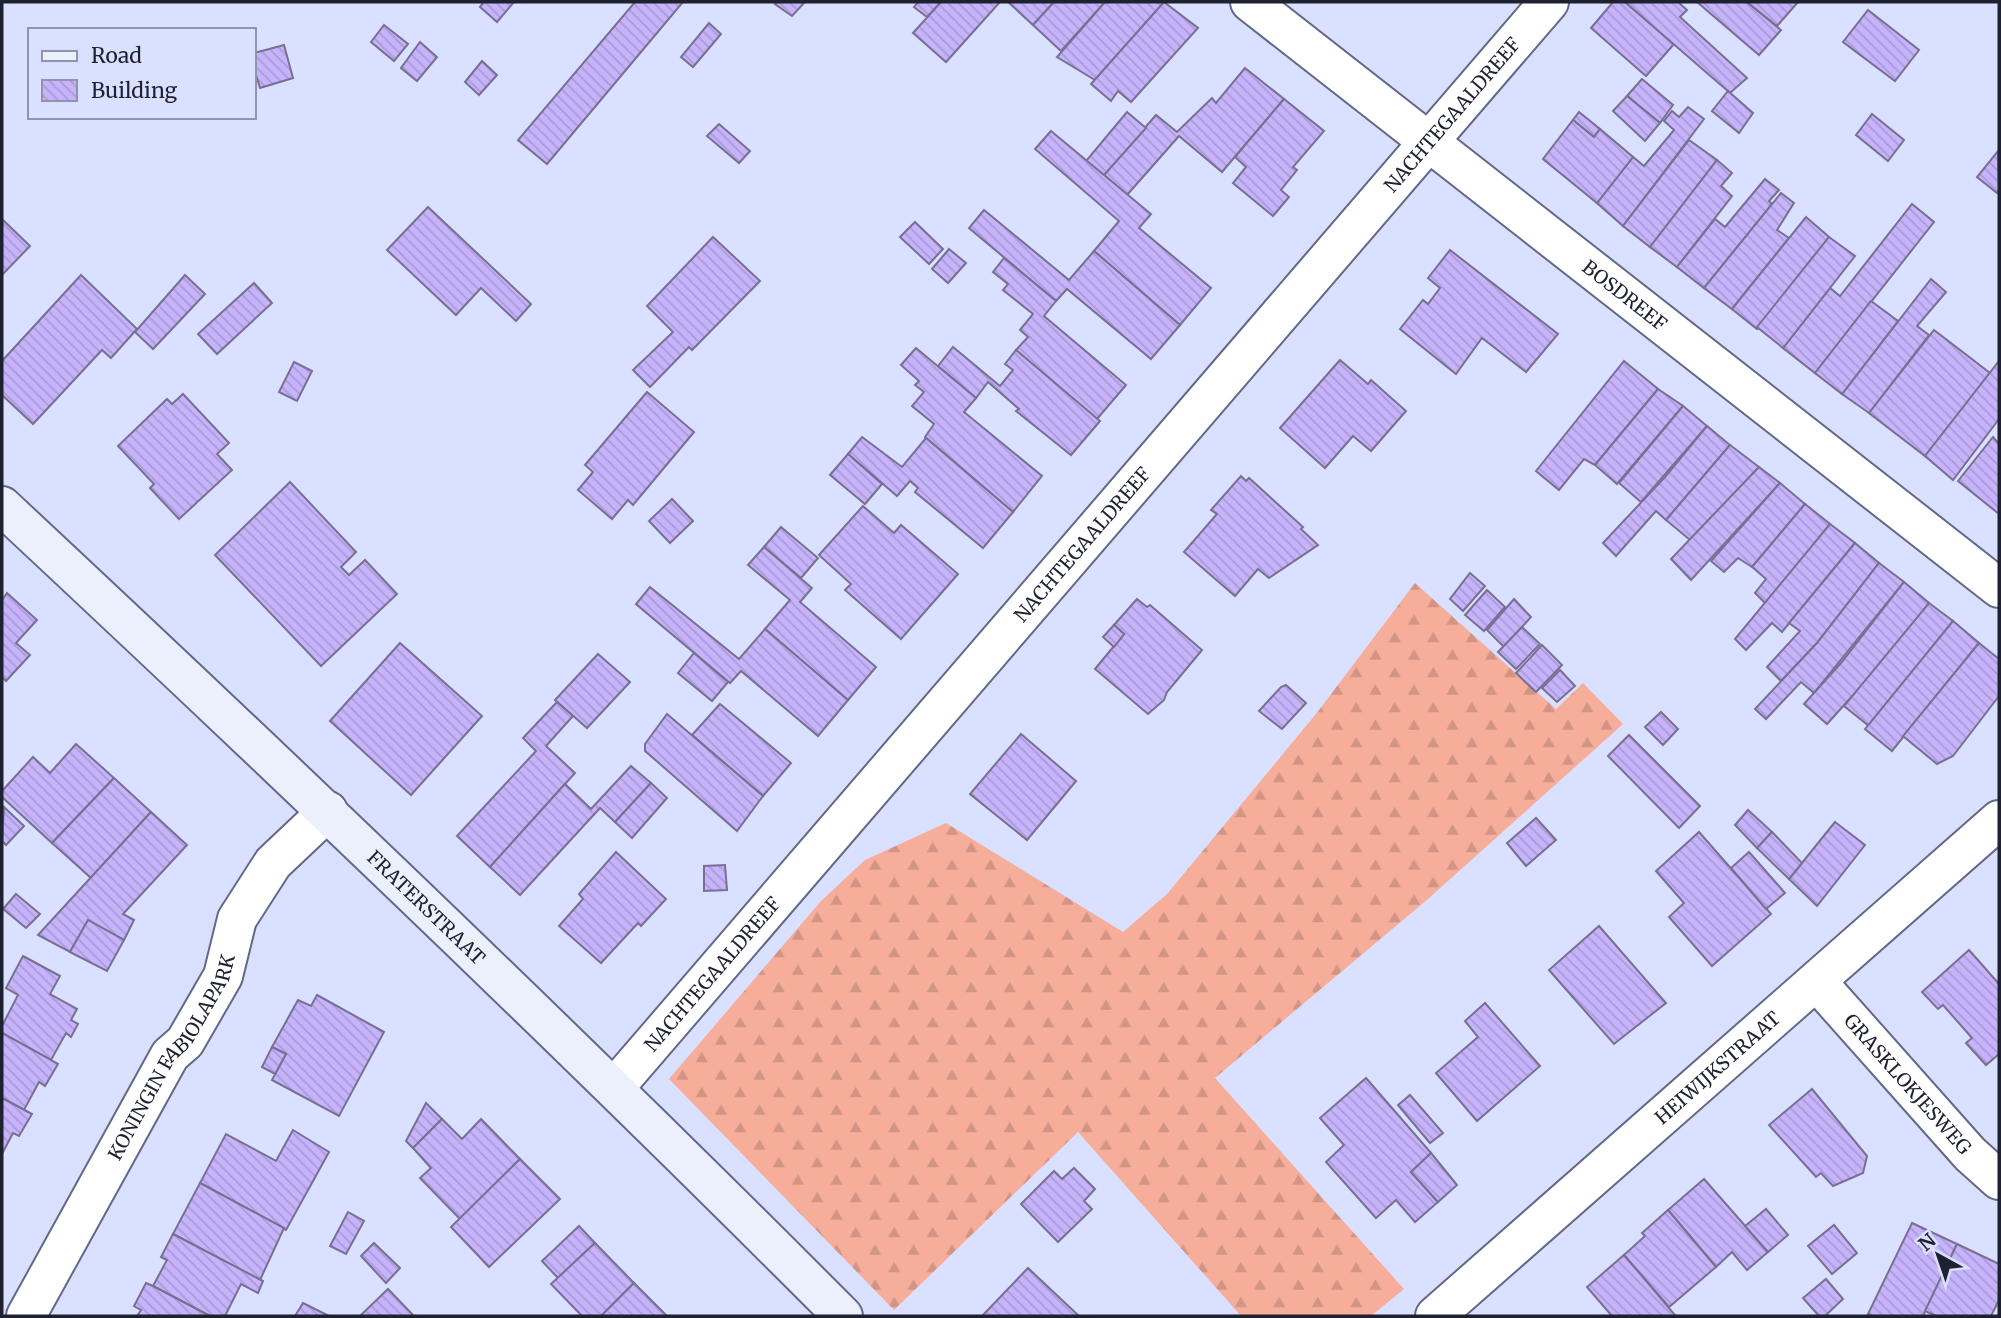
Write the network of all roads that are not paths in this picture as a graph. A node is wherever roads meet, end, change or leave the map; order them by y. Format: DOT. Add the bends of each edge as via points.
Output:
graph roads {
  1 [pos="1250,2"];
  2 [pos="1549,2"];
  3 [pos="1430,143"];
  4 [pos="2,506"];
  5 [pos="1999,588"];
  6 [pos="328,811"];
  7 [pos="1999,820"];
  8 [pos="1818,983"];
  9 [pos="615,1087"];
  10 [pos="1999,1180"];
  11 [pos="26,1316"];
  12 [pos="843,1316"];
  13 [pos="1435,1316"];
  1 -- 3 [label="street, BOSDREEF"];
  2 -- 3 [label="street, NACHTEGAALDREEF"];
  3 -- 5 [label="street, BOSDREEF"];
  3 -- 9 [label="street, NACHTEGAALDREEF"];
  4 -- 6 [label="street, FRATERSTRAAT"];
  6 -- 9 [label="street, FRATERSTRAAT"];
  6 -- 11 [label="street, KONINGIN FABIOLAPARK" via="273,863 237,919 223,976 185,1042 170,1055"];
  7 -- 8 [label="street, HEIWIJKSTRAAT"];
  8 -- 10 [label="street, GRASKLOKJESWEG" via="1970,1154"];
  8 -- 13 [label="street, HEIWIJKSTRAAT"];
  9 -- 12 [label="street, FRATERSTRAAT"];
}
